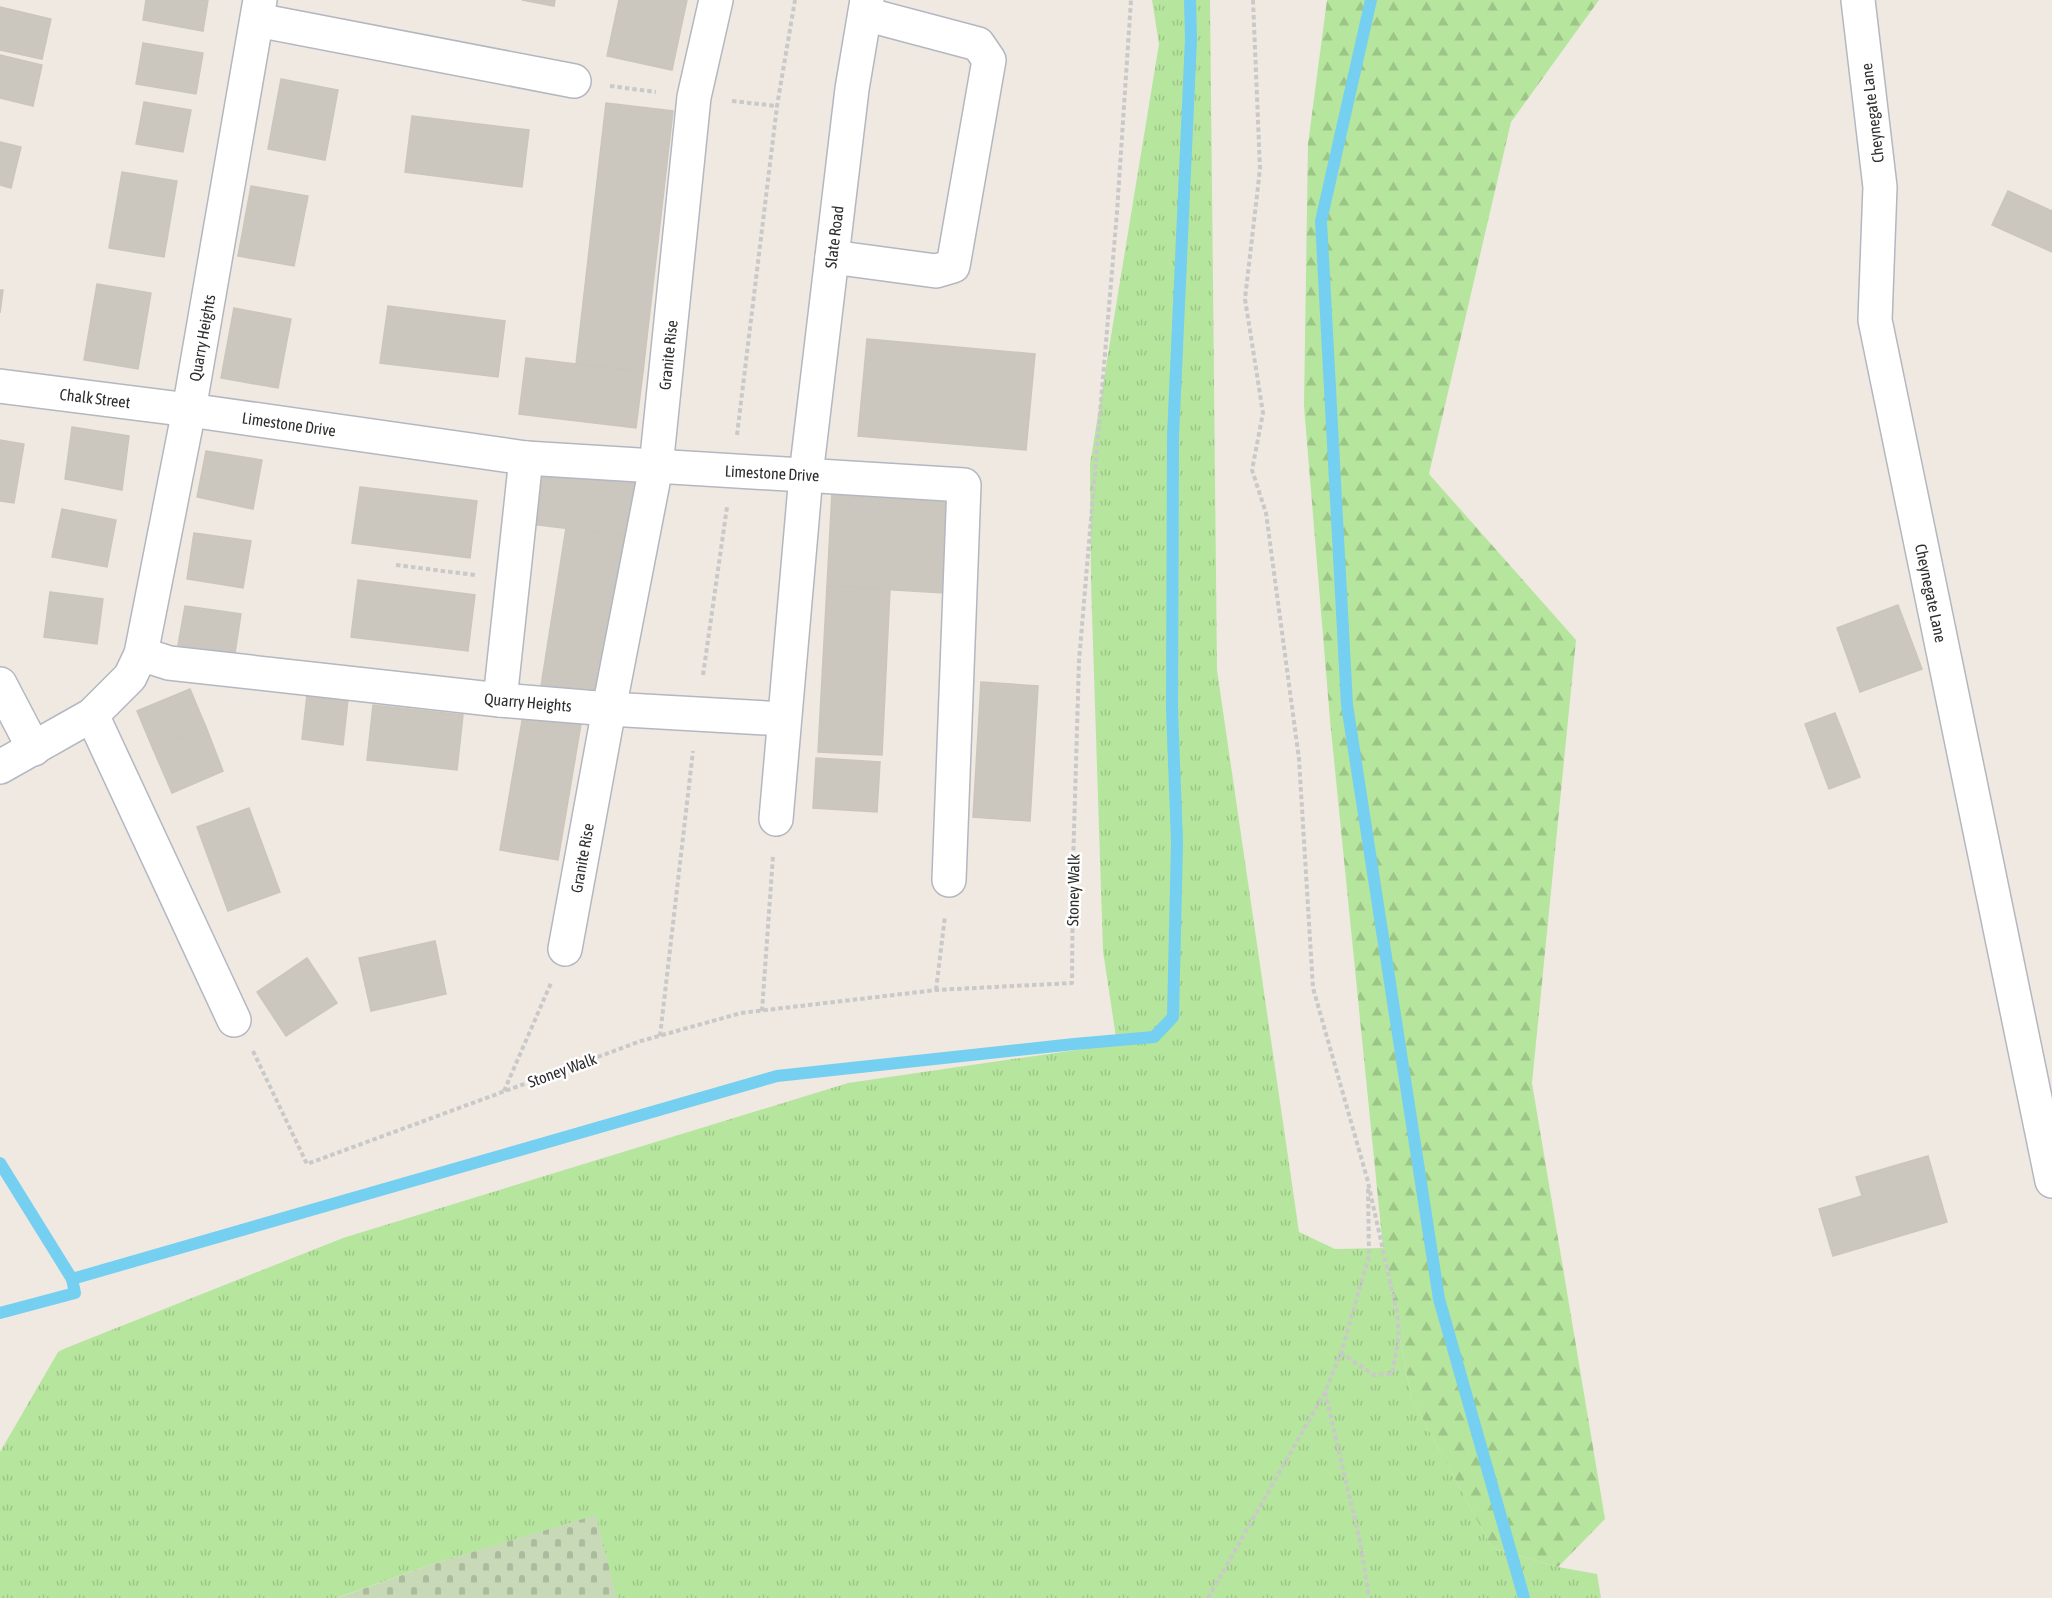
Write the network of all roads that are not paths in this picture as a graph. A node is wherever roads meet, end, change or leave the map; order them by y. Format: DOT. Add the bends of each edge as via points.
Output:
graph roads {
  1 [pos="716,0"];
  2 [pos="1858,0"];
  3 [pos="866,7"];
  4 [pos="259,10"];
  5 [pos="574,81"];
  6 [pos="832,256"];
  7 [pos="0,386"];
  8 [pos="189,410"];
  9 [pos="526,459"];
  10 [pos="656,467"];
  11 [pos="806,475"];
  12 [pos="141,654"];
  13 [pos="0,684"];
  14 [pos="500,700"];
  15 [pos="609,709"];
  16 [pos="92,715"];
  17 [pos="784,719"];
  18 [pos="34,749"];
  19 [pos="0,767"];
  20 [pos="776,819"];
  21 [pos="949,880"];
  22 [pos="566,949"];
  23 [pos="234,1020"];
  24 [pos="2052,1181"];
  1 -- 10 [label="street, Granite Rise" via="694,97"];
  2 -- 24 [label="street, Cheynegate Lane" via="1880,187 1875,320"];
  3 -- 6 [label="street, Slate Road"];
  3 -- 6 [label="street" via="978,44 989,60 953,266 936,271"];
  4 -- 5 [label="street, Quarry Heights"];
  4 -- 8 [label="street, Quarry Heights"];
  6 -- 11 [label="street, Slate Road"];
  7 -- 8 [label="street, Chalk Street"];
  8 -- 9 [label="street, Limestone Drive"];
  8 -- 12 [label="street, Quarry Heights"];
  9 -- 10 [label="street, Limestone Drive"];
  9 -- 14 [label="street"];
  10 -- 11 [label="street, Limestone Drive"];
  10 -- 15 [label="street, Granite Rise"];
  11 -- 17 [label="street"];
  11 -- 21 [label="street, Limestone Drive" via="964,485"];
  12 -- 14 [label="street, Quarry Heights" via="170,663"];
  12 -- 16 [label="street, Quarry Heights" via="130,677"];
  13 -- 18 [label="street"];
  14 -- 15 [label="street, Quarry Heights"];
  15 -- 17 [label="street, Quarry Heights"];
  15 -- 22 [label="street, Granite Rise"];
  16 -- 18 [label="street, Quarry Heights"];
  16 -- 23 [label="street"];
  17 -- 20 [label="street"];
  18 -- 19 [label="street, Quarry Heights"];
}
